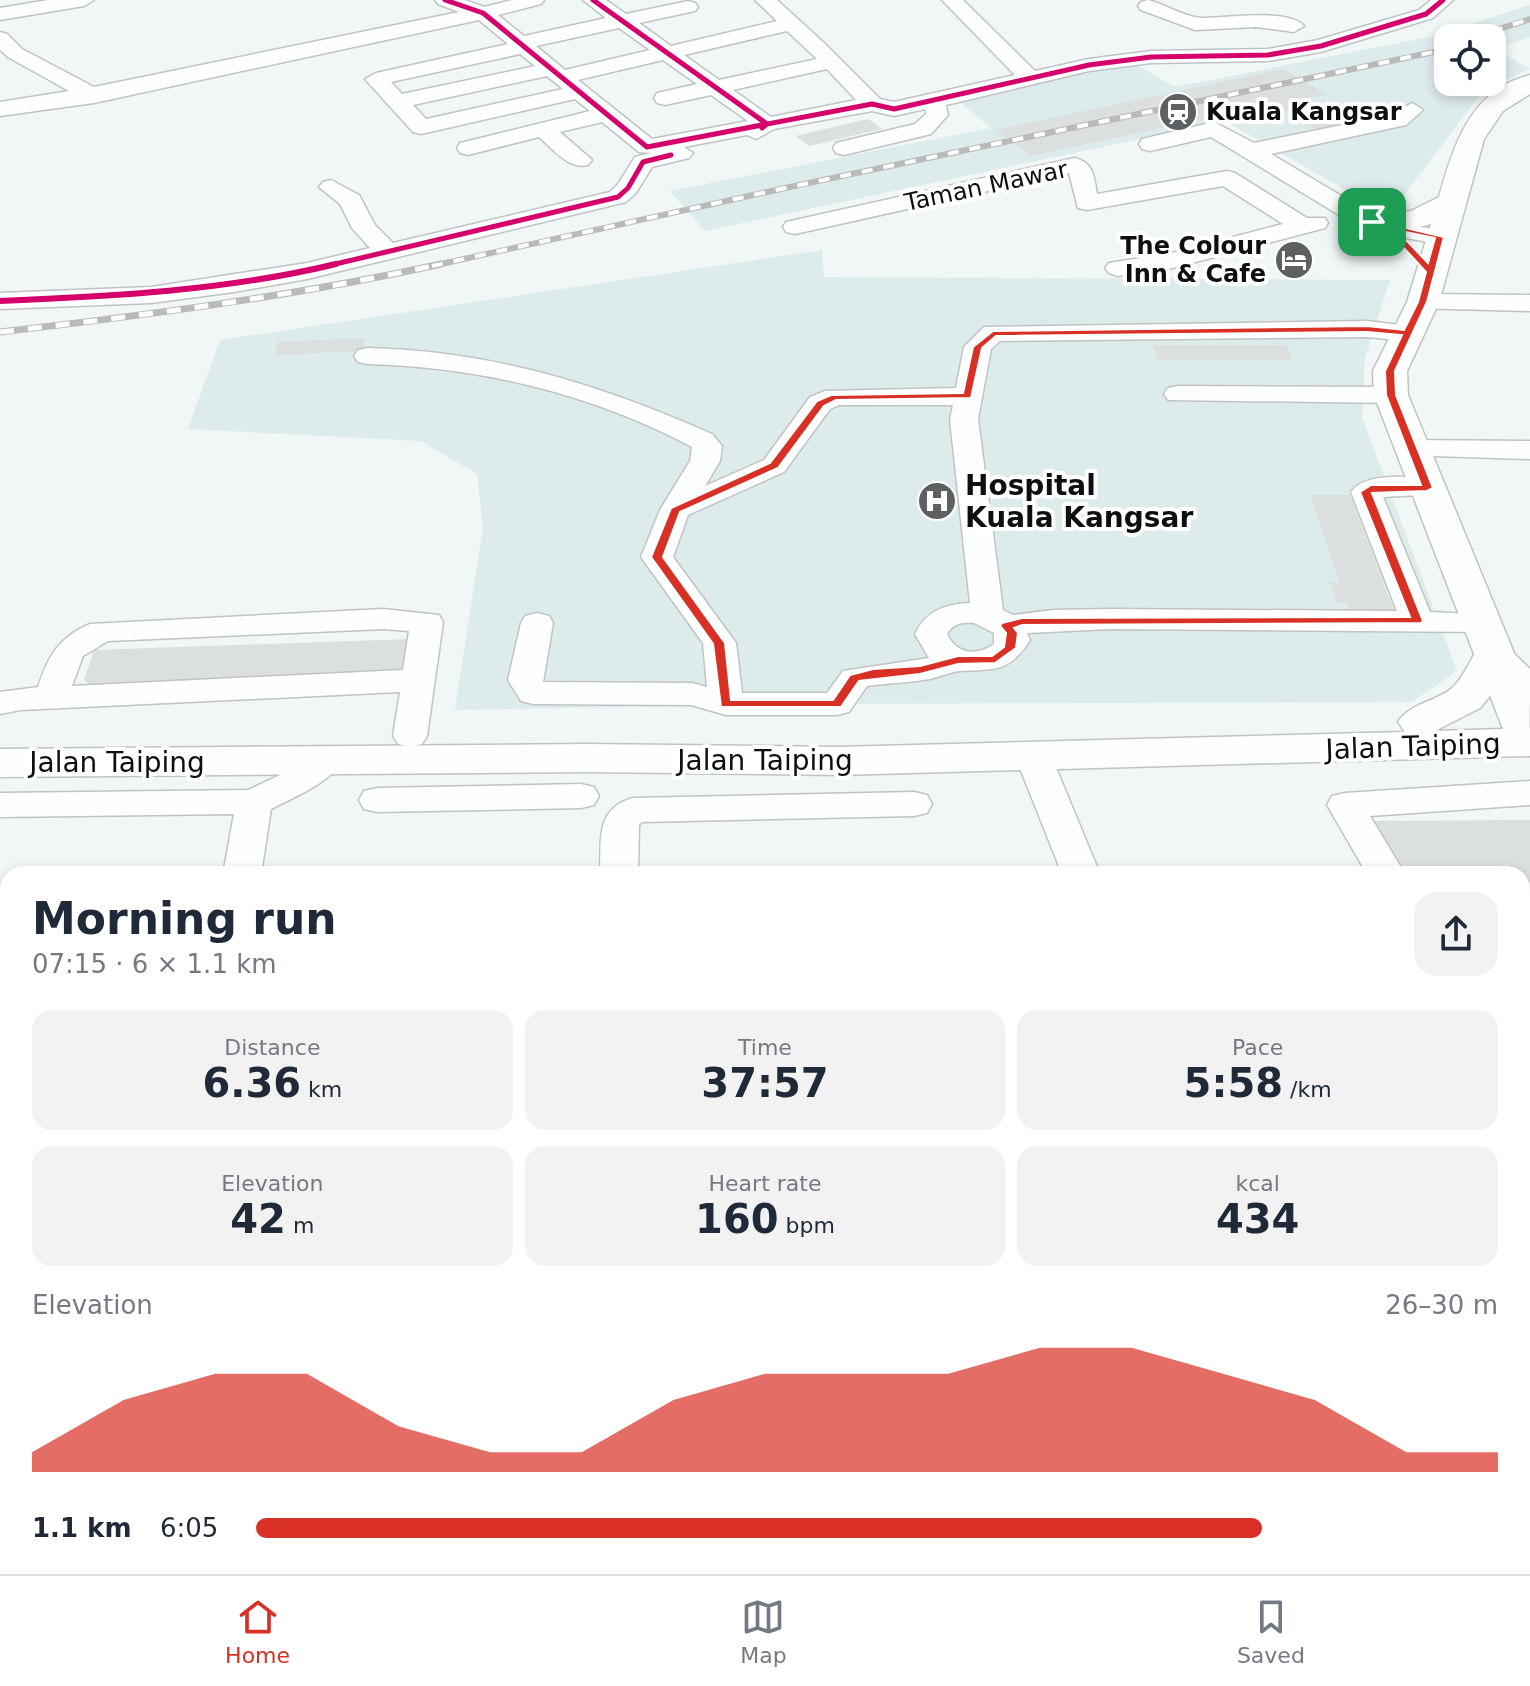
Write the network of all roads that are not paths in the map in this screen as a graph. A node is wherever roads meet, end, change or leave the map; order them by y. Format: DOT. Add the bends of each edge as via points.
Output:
graph roads {
  1 [pos="84,0"];
  2 [pos="445,0"];
  3 [pos="534,0"];
  4 [pos="593,0"];
  5 [pos="765,0"];
  6 [pos="952,0"];
  7 [pos="1259,0"];
  8 [pos="1443,0"];
  9 [pos="1148,6"];
  10 [pos="688,7"];
  11 [pos="0,14"];
  12 [pos="487,16"];
  13 [pos="623,20"];
  14 [pos="792,24"];
  15 [pos="1294,26"];
  16 [pos="1348,38"];
  17 [pos="522,45"];
  18 [pos="5,48"];
  19 [pos="669,53"];
  20 [pos="832,62"];
  21 [pos="429,67"];
  22 [pos="1030,78"];
  23 [pos="564,79"];
  24 [pos="1530,83"];
  25 [pos="716,87"];
  26 [pos="94,96"];
  27 [pos="665,98"];
  28 [pos="934,101"];
  29 [pos="396,102"];
  30 [pos="872,104"];
  31 [pos="0,109"];
  32 [pos="1412,110"];
  33 [pos="606,114"];
  34 [pos="767,124"];
  35 [pos="543,129"];
  36 [pos="1150,144"];
  37 [pos="468,148"];
  38 [pos="844,148"];
  39 [pos="1251,151"];
  40 [pos="648,153"];
  41 [pos="580,160"];
  42 [pos="331,187"];
  43 [pos="1450,203"];
  44 [pos="1362,218"];
  45 [pos="795,227"];
  46 [pos="1292,229"];
  47 [pos="1440,237"];
  48 [pos="388,252"];
  49 [pos="1118,268"];
  50 [pos="1426,287"];
  51 [pos="0,301"];
  52 [pos="1530,303"];
  53 [pos="1408,333"];
  54 [pos="368,356"];
  55 [pos="1178,394"];
  56 [pos="1391,395"];
  57 [pos="967,396"];
  58 [pos="1412,449"];
  59 [pos="1530,450"];
  60 [pos="1427,488"];
  61 [pos="675,510"];
  62 [pos="996,620"];
  63 [pos="1417,621"];
  64 [pos="537,623"];
  65 [pos="1487,639"];
  66 [pos="958,660"];
  67 [pos="418,680"];
  68 [pos="51,698"];
  69 [pos="0,703"];
  70 [pos="727,720"];
  71 [pos="1528,732"];
  72 [pos="1416,734"];
  73 [pos="410,736"];
  74 [pos="0,739"];
  75 [pos="1034,758"];
  76 [pos="325,760"];
  77 [pos="839,761"];
  78 [pos="0,763"];
  79 [pos="526,778"];
  80 [pos="1530,793"];
  81 [pos="581,796"];
  82 [pos="377,800"];
  83 [pos="254,802"];
  84 [pos="914,804"];
  85 [pos="0,805"];
  86 [pos="842,805"];
  87 [pos="243,866"];
  88 [pos="619,866"];
  89 [pos="1078,866"];
  90 [pos="1381,866"];
  1 -- 11 [label="street"];
  2 -- 12 [label="street"];
  3 -- 12 [label="street"];
  4 -- 13 [label="street"];
  5 -- 14 [label="street"];
  6 -- 22 [label="street"];
  7 -- 15 [label="street"];
  8 -- 16 [label="street" via="1426,14"];
  9 -- 15 [label="street" via="1195,24"];
  10 -- 13 [label="street"];
  12 -- 17 [label="street"];
  12 -- 21 [label="street" via="401,44"];
  12 -- 26 [label="street" via="409,26"];
  13 -- 17 [label="street"];
  13 -- 19 [label="street"];
  14 -- 19 [label="street"];
  14 -- 20 [label="street"];
  15 -- 16 [label="street"];
  16 -- 22 [label="street" via="1268,55 1151,57"];
  17 -- 21 [label="street"];
  17 -- 23 [label="street"];
  18 -- 26 [label="street"];
  19 -- 23 [label="street"];
  19 -- 25 [label="street"];
  20 -- 25 [label="street"];
  20 -- 30 [label="street"];
  21 -- 29 [label="street" via="376,79"];
  22 -- 28 [label="street"];
  23 -- 29 [label="street"];
  23 -- 29 [label="street" via="421,127"];
  23 -- 33 [label="street"];
  24 -- 43 [label="main road" via="1493,105 1480,122"];
  25 -- 27 [label="street"];
  25 -- 34 [label="street"];
  26 -- 31 [label="street"];
  28 -- 30 [label="street" via="894,109"];
  28 -- 38 [label="street" via="937,115 923,129"];
  30 -- 34 [label="street"];
  32 -- 39 [label="street" via="1398,120"];
  33 -- 35 [label="street"];
  33 -- 40 [label="street"];
  34 -- 40 [label="street" via="736,142"];
  35 -- 37 [label="street"];
  35 -- 41 [label="street"];
  36 -- 39 [label="street" via="1214,129"];
  39 -- 44 [label="street"];
  40 -- 48 [label="street" via="618,197"];
  42 -- 48 [label="street" via="350,200 364,228"];
  43 -- 44 [label="main road" via="1427,217 1403,222"];
  43 -- 47 [label="main road"];
  44 -- 46 [label="street"];
  44 -- 47 [label="street"];
  44 -- 50 [label="main road" via="1405,244"];
  45 -- 46 [label="street, Taman Mawar" via="1075,165 1087,203 1197,182"];
  46 -- 49 [label="street" via="1173,260"];
  47 -- 50 [label="main road"];
  48 -- 51 [label="street" via="307,271 151,295"];
  50 -- 52 [label="street"];
  50 -- 53 [label="main road"];
  53 -- 56 [label="main road" via="1390,371"];
  53 -- 57 [label="street" via="993,333 978,347"];
  54 -- 61 [label="street" via="422,359 541,381 584,392 702,440 707,446 705,461"];
  55 -- 56 [label="street"];
  56 -- 58 [label="main road"];
  57 -- 61 [label="street" via="835,397 820,403 774,466"];
  57 -- 62 [label="street" via="964,419"];
  58 -- 59 [label="street"];
  58 -- 60 [label="main road"];
  60 -- 63 [label="street" via="1366,492"];
  60 -- 65 [label="main road"];
  61 -- 70 [label="street" via="657,557 719,643"];
  62 -- 63 [label="street"];
  62 -- 66 [label="street" via="1013,640 1004,654 983,662"];
  62 -- 66 [label="street" via="958,614 933,627 938,650"];
  63 -- 65 [label="street"];
  64 -- 70 [label="street" via="525,680 533,693 692,694"];
  65 -- 71 [label="main road"];
  65 -- 72 [label="main road" via="1480,686"];
  66 -- 70 [label="street" via="855,678 837,704"];
  67 -- 68 [label="street"];
  67 -- 68 [label="street" via="427,622 383,619 102,631 67,651"];
  67 -- 73 [label="street"];
  68 -- 69 [label="street"];
  70 -- 72 [label="main road, Jalan Taiping"];
  70 -- 73 [label="main road, Jalan Taiping"];
  70 -- 77 [label="main road"];
  71 -- 72 [label="main road"];
  72 -- 75 [label="main road, Jalan Taiping"];
  73 -- 74 [label="main road, Jalan Taiping"];
  75 -- 77 [label="main road, Jalan Taiping"];
  75 -- 89 [label="street"];
  76 -- 78 [label="main road, Jalan Taiping"];
  76 -- 79 [label="main road, Jalan Taiping"];
  76 -- 83 [label="street"];
  77 -- 79 [label="main road, Jalan Taiping"];
  77 -- 86 [label="street"];
  79 -- 81 [label="street"];
  79 -- 82 [label="street"];
  80 -- 90 [label="street" via="1345,805"];
  83 -- 85 [label="street"];
  83 -- 87 [label="street"];
  84 -- 86 [label="street"];
  86 -- 88 [label="street" via="633,810 621,821"];
}
